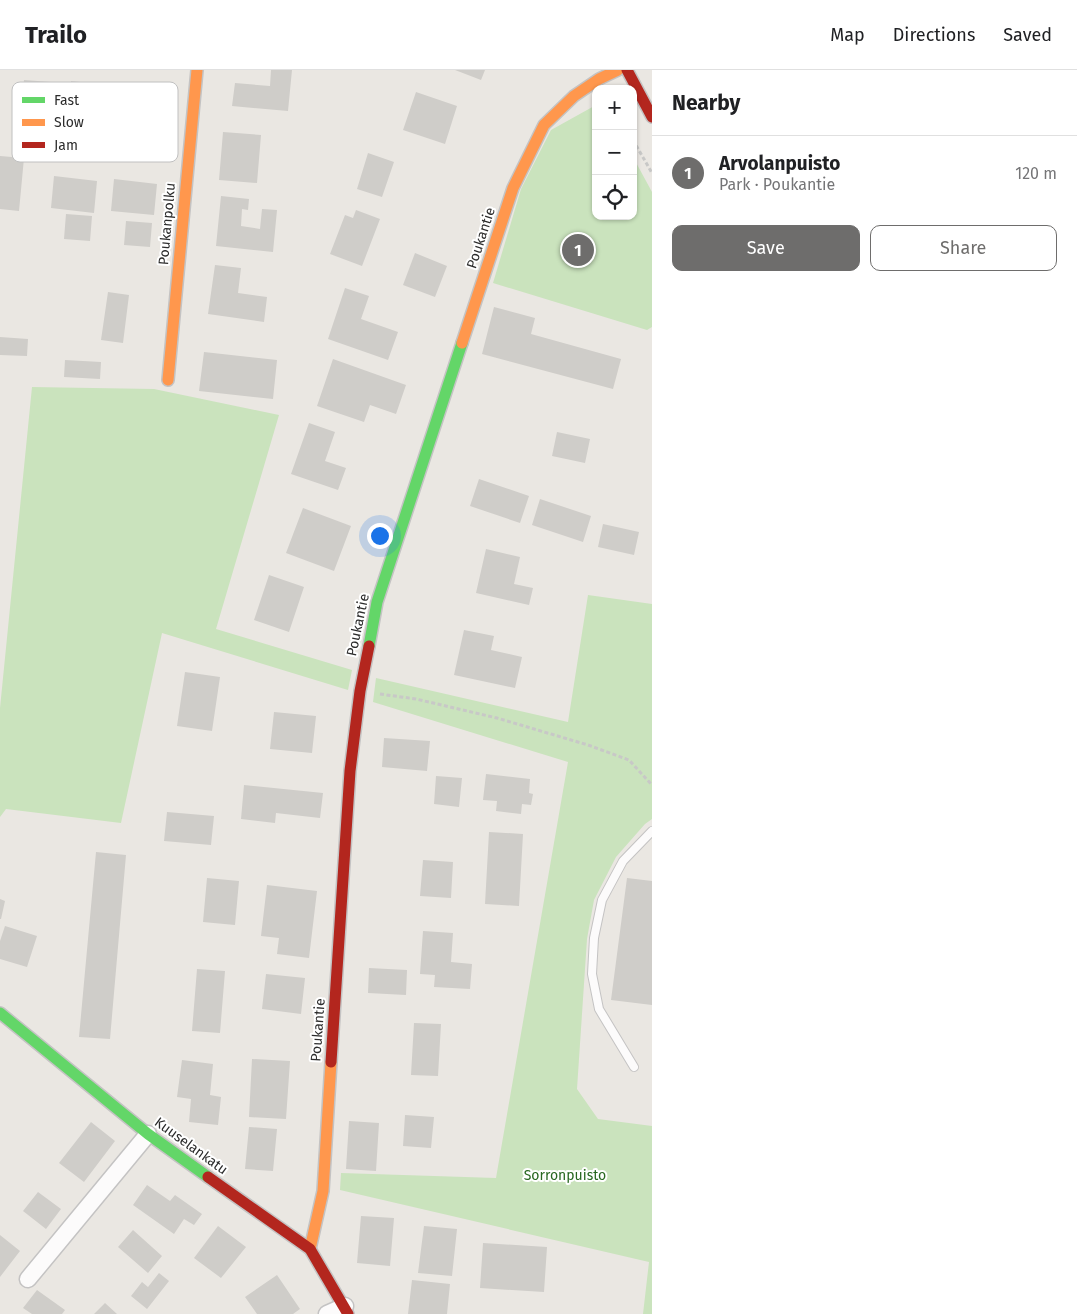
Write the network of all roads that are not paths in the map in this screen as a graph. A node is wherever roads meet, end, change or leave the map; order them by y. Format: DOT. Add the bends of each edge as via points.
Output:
graph roads {
  1 [pos="197,70"];
  2 [pos="618,70"];
  3 [pos="627,70"];
  4 [pos="652,117"];
  5 [pos="168,380"];
  6 [pos="652,832"];
  7 [pos="0,1014"];
  8 [pos="634,1067"];
  9 [pos="148,1134"];
  10 [pos="310,1249"];
  11 [pos="28,1279"];
  12 [pos="346,1310"];
  13 [pos="326,1314"];
  1 -- 5 [label="street, Poukanpolku"];
  2 -- 10 [label="street, Poukantie" via="574,96 544,125 513,188 377,602 360,691 350,771 323,1191"];
  3 -- 4 [label="street"];
  6 -- 8 [label="lane" via="623,862 602,900 594,938 592,974 599,1009"];
  7 -- 9 [label="street, Kuuselankatu"];
  9 -- 10 [label="street, Kuuselankatu"];
  9 -- 11 [label="street"];
  10 -- 12 [label="street, Kuuselankatu"];
  12 -- 13 [label="street"];
}
